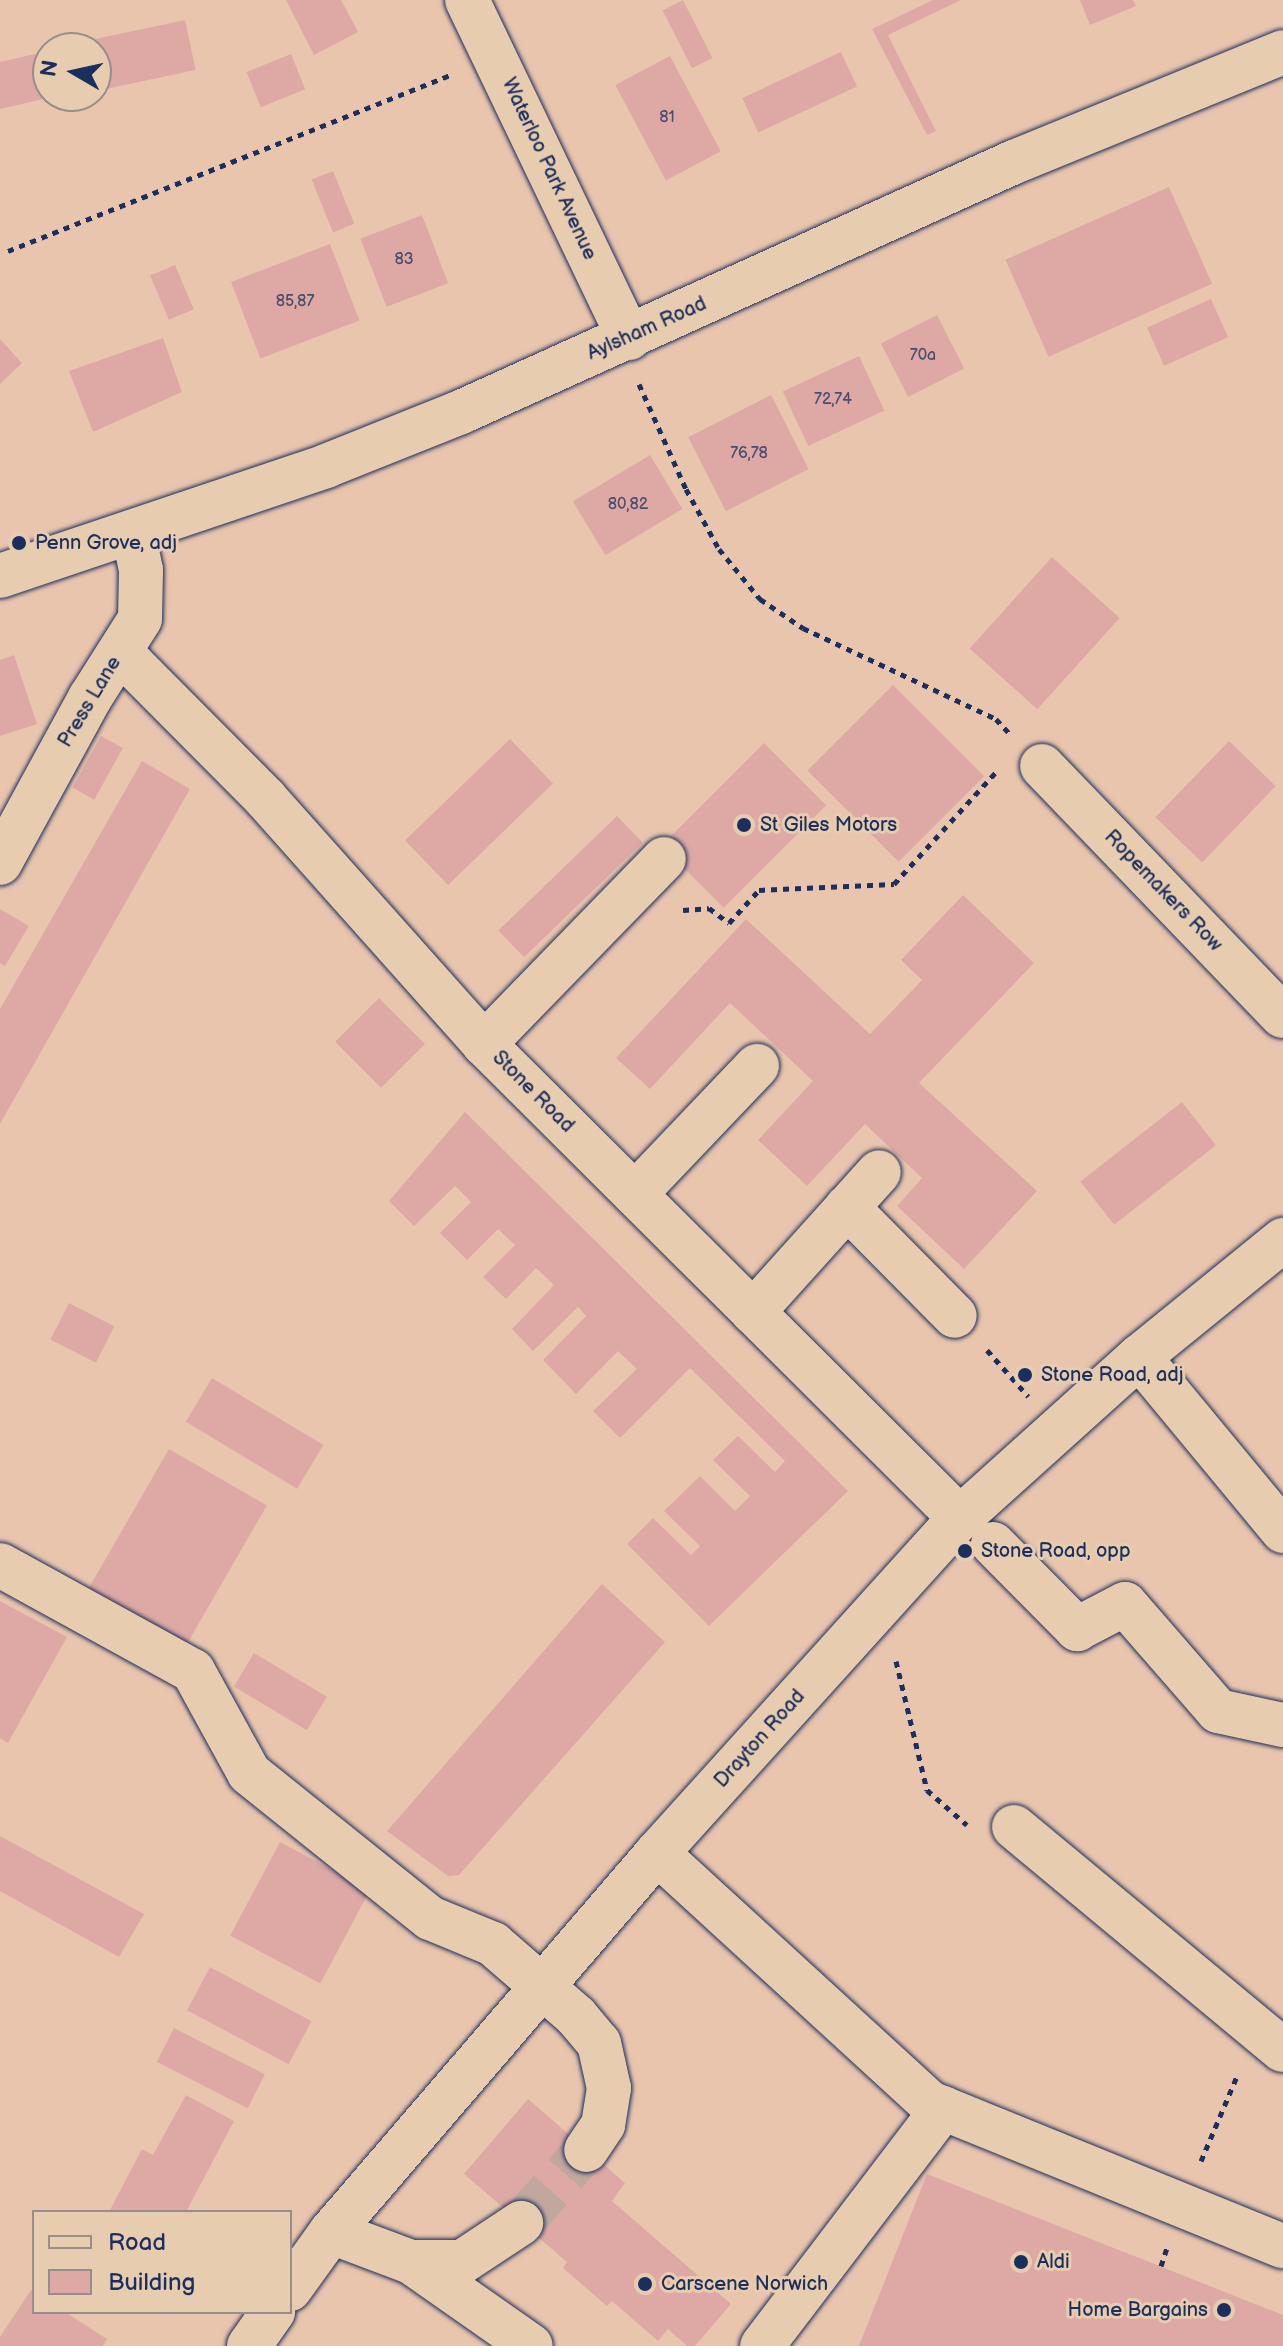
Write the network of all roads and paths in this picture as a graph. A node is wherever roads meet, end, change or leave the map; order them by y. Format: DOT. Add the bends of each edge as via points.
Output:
graph roads {
  1 [pos="467,0"];
  2 [pos="1283,52"];
  3 [pos="496,57"];
  4 [pos="8,251"];
  5 [pos="624,340"];
  6 [pos="133,533"];
  7 [pos="0,576"];
  8 [pos="117,656"];
  9 [pos="1031,755"];
  10 [pos="664,859"];
  11 [pos="0,863"];
  12 [pos="669,911"];
  13 [pos="1283,1016"];
  14 [pos="484,1044"];
  15 [pos="757,1066"];
  16 [pos="879,1172"];
  17 [pos="635,1194"];
  18 [pos="847,1207"];
  19 [pos="1283,1240"];
  20 [pos="753,1312"];
  21 [pos="955,1316"];
  22 [pos="1139,1357"];
  23 [pos="1000,1363"];
  24 [pos="1027,1394"];
  25 [pos="1276,1507"];
  26 [pos="977,1531"];
  27 [pos="0,1565"];
  28 [pos="905,1690"];
  29 [pos="1283,1725"];
  30 [pos="969,1827"];
  31 [pos="1014,1827"];
  32 [pos="657,1853"];
  33 [pos="542,1988"];
  34 [pos="1283,2050"];
  35 [pos="1240,2069"];
  36 [pos="943,2108"];
  37 [pos="586,2150"];
  38 [pos="1183,2206"];
  39 [pos="521,2223"];
  40 [pos="331,2232"];
  41 [pos="1283,2246"];
  42 [pos="411,2262"];
  43 [pos="1161,2266"];
  44 [pos="292,2286"];
  45 [pos="272,2314"];
  46 [pos="249,2346"];
  47 [pos="531,2346"];
  48 [pos="762,2346"];
  1 -- 3 [label="street, Waterloo Park Avenue"];
  2 -- 5 [label="street, Aylsham Road" via="1014,162"];
  3 -- 4 [label="path"];
  3 -- 5 [label="street, Waterloo Park Avenue"];
  5 -- 6 [label="street, Aylsham Road" via="326,466"];
  5 -- 9 [label="path" via="686,489 719,549 760,599 803,628 996,719"];
  6 -- 7 [label="street, Aylsham Road"];
  6 -- 8 [label="street, Press Lane" via="141,570 140,619"];
  8 -- 11 [label="street, Press Lane"];
  8 -- 14 [label="street, Stone Road" via="133,665 266,799"];
  9 -- 12 [label="path" via="894,884 759,890 729,923 709,908"];
  9 -- 13 [label="street, Ropemakers Row"];
  10 -- 14 [label="street"];
  14 -- 17 [label="street, Stone Road"];
  15 -- 17 [label="street"];
  16 -- 18 [label="street"];
  17 -- 20 [label="street, Stone Road"];
  18 -- 20 [label="street"];
  18 -- 21 [label="street"];
  19 -- 22 [label="street, Drayton Road"];
  20 -- 26 [label="street, Stone Road"];
  22 -- 25 [label="street"];
  22 -- 26 [label="street, Drayton Road"];
  23 -- 24 [label="path"];
  26 -- 29 [label="street, Stone Road" via="1077,1629 1125,1604 1218,1711"];
  26 -- 32 [label="street, Drayton Road"];
  27 -- 33 [label="street" via="193,1671 249,1773 430,1918 493,1944"];
  28 -- 30 [label="path" via="927,1790"];
  31 -- 34 [label="street"];
  32 -- 33 [label="street, Drayton Road"];
  32 -- 36 [label="street" via="930,2103"];
  33 -- 37 [label="street" via="599,2043 609,2088 603,2125"];
  33 -- 40 [label="street, Drayton Road"];
  35 -- 38 [label="path"];
  36 -- 38 [label="street"];
  36 -- 48 [label="street"];
  38 -- 41 [label="street"];
  38 -- 43 [label="path"];
  39 -- 42 [label="street" via="462,2262"];
  40 -- 42 [label="street"];
  40 -- 44 [label="street, Drayton Road"];
  42 -- 47 [label="street"];
  45 -- 46 [label="street"];
}
